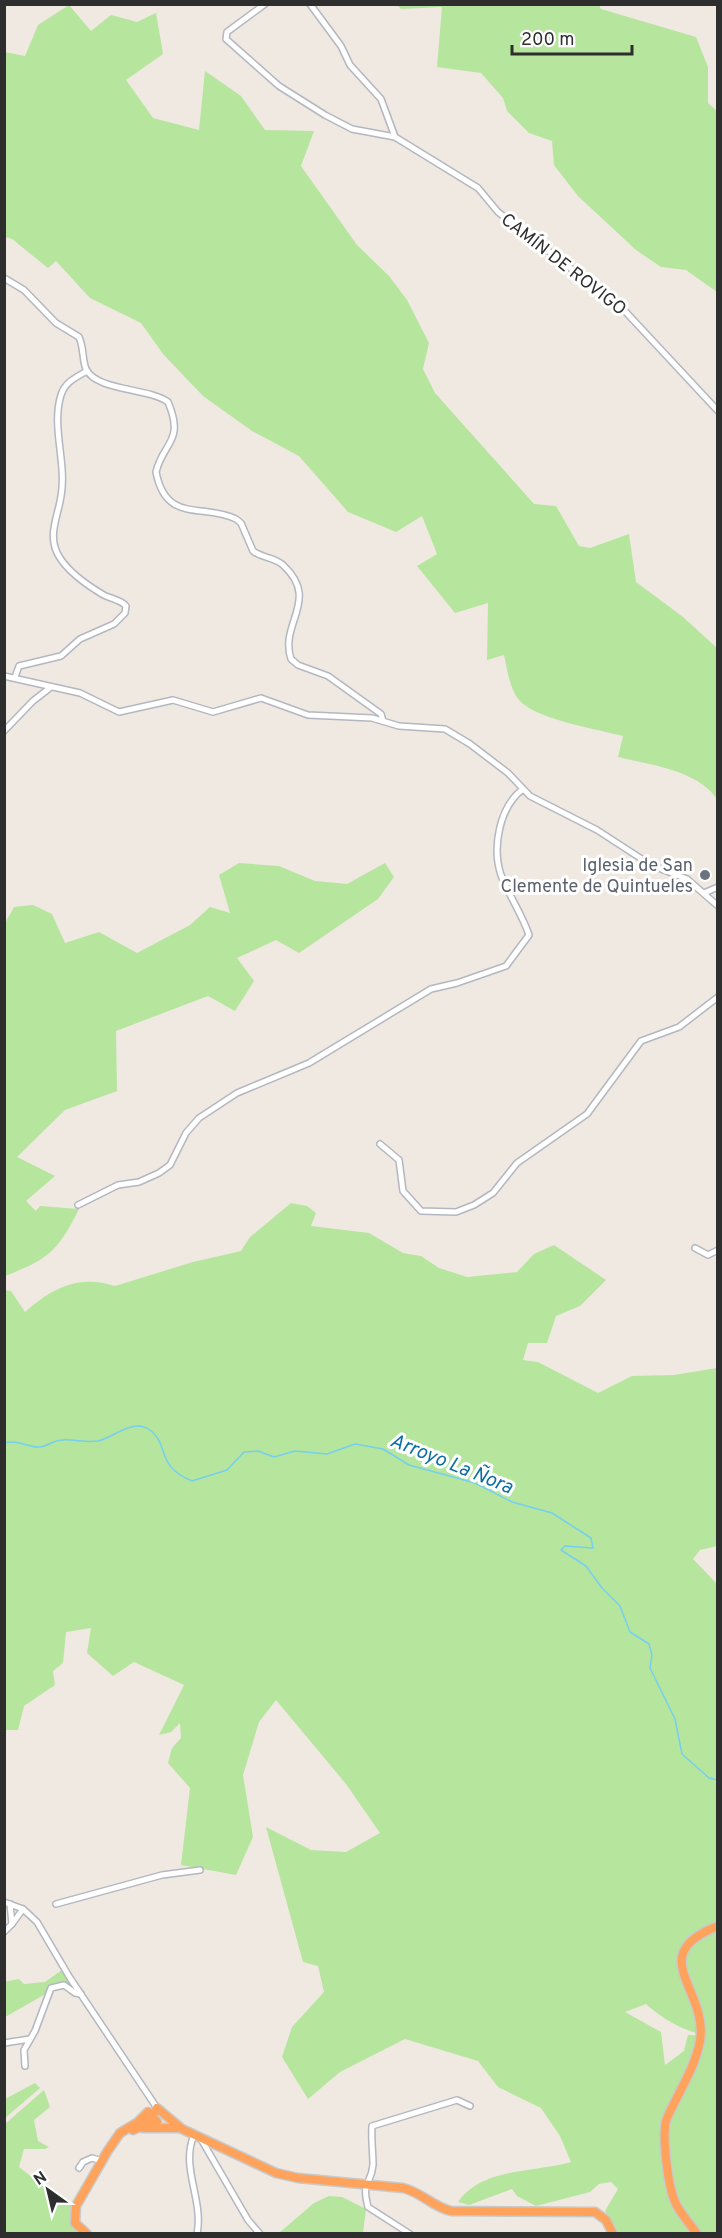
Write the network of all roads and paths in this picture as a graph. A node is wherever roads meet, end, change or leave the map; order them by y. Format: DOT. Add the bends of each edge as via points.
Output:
graph roads {
  1 [pos="265,4"];
  2 [pos="310,4"];
  3 [pos="395,137"];
  4 [pos="4,278"];
  5 [pos="87,371"];
  6 [pos="717,411"];
  7 [pos="4,676"];
  8 [pos="15,677"];
  9 [pos="51,687"];
  10 [pos="383,721"];
  11 [pos="4,731"];
  12 [pos="524,789"];
  13 [pos="717,887"];
  14 [pos="704,893"];
  15 [pos="717,906"];
  16 [pos="717,997"];
  17 [pos="380,1144"];
  18 [pos="78,1205"];
  19 [pos="695,1248"];
  20 [pos="717,1250"];
  21 [pos="200,1870"];
  22 [pos="7,1903"];
  23 [pos="56,1904"];
  24 [pos="23,1909"];
  25 [pos="12,1924"];
  26 [pos="717,1926"];
  27 [pos="4,1932"];
  28 [pos="81,1994"];
  29 [pos="30,2039"];
  30 [pos="4,2043"];
  31 [pos="24,2066"];
  32 [pos="144,2091"];
  33 [pos="470,2106"];
  34 [pos="157,2108"];
  35 [pos="151,2116"];
  36 [pos="172,2123"];
  37 [pos="162,2126"];
  38 [pos="182,2128"];
  39 [pos="133,2130"];
  40 [pos="197,2136"];
  41 [pos="115,2140"];
  42 [pos="102,2161"];
  43 [pos="79,2168"];
  44 [pos="365,2184"];
  45 [pos="399,2231"];
  46 [pos="87,2234"];
  47 [pos="197,2234"];
  48 [pos="260,2234"];
  49 [pos="410,2234"];
  50 [pos="613,2234"];
  51 [pos="697,2234"];
  1 -- 3 [label="street, CAMÍN DE ROVIGO" via="227,32 226,39 279,86 325,115 352,129"];
  2 -- 3 [label="street" via="350,65 381,99"];
  3 -- 6 [label="street, CAMÍN DE ROVIGO" via="478,188 498,212 623,309"];
  4 -- 5 [label="street" via="79,337"];
  5 -- 8 [label="street" via="66,384 61,396 62,495 53,531 54,544 68,568 102,594 122,602 125,613 114,624 80,639 61,656 19,666"];
  5 -- 10 [label="street" via="129,391 147,391 168,402 174,436 156,472 169,499 188,512 236,519 253,550 284,566 300,593 290,644 291,659 338,682 381,714"];
  7 -- 8 [label="street"];
  8 -- 9 [label="street"];
  9 -- 10 [label="street" via="80,693 119,712 173,700 213,712 261,698 308,715"];
  9 -- 11 [label="street"];
  10 -- 12 [label="street" via="452,732"];
  12 -- 14 [label="street" via="651,865 687,879"];
  12 -- 18 [label="street" via="505,813 497,846 501,873 529,935 506,966 431,989 309,1063 237,1093 193,1124 175,1159 165,1169 140,1182 118,1185"];
  13 -- 14 [label="street"];
  14 -- 15 [label="street"];
  16 -- 17 [label="street" via="679,1027 641,1041 587,1114 517,1163 497,1190 474,1205 452,1213 421,1211 403,1191 399,1160"];
  19 -- 20 [label="street" via="708,1255"];
  21 -- 23 [label="street" via="162,1875"];
  22 -- 24 [label="street"];
  22 -- 25 [label="street"];
  24 -- 25 [label="street"];
  24 -- 28 [label="street" via="37,1922"];
  25 -- 27 [label="street"];
  26 -- 51 [label="highway" via="693,1937 684,1948 682,1963 700,2016 701,2039 664,2126 673,2196"];
  28 -- 29 [label="street" via="63,1984 51,1988"];
  28 -- 32 [label="street"];
  29 -- 30 [label="street"];
  29 -- 31 [label="street" via="23,2056"];
  32 -- 34 [label="street"];
  32 -- 35 [label="street"];
  33 -- 44 [label="street" via="457,2100 372,2126 373,2163"];
  34 -- 35 [label="highway"];
  34 -- 36 [label="highway"];
  35 -- 36 [label="highway"];
  35 -- 37 [label="highway"];
  35 -- 39 [label="highway"];
  35 -- 41 [label="highway" via="124,2129"];
  36 -- 38 [label="highway"];
  37 -- 38 [label="highway"];
  37 -- 39 [label="highway"];
  38 -- 40 [label="highway"];
  39 -- 41 [label="highway"];
  40 -- 44 [label="highway" via="286,2176"];
  40 -- 47 [label="street" via="188,2160"];
  40 -- 48 [label="street"];
  41 -- 42 [label="highway"];
  42 -- 43 [label="street" via="92,2158"];
  42 -- 46 [label="highway" via="74,2213 75,2223"];
  44 -- 45 [label="street" via="368,2207 398,2223"];
  44 -- 50 [label="highway" via="409,2189 451,2211 595,2212 606,2220"];
  45 -- 49 [label="street"];
}
